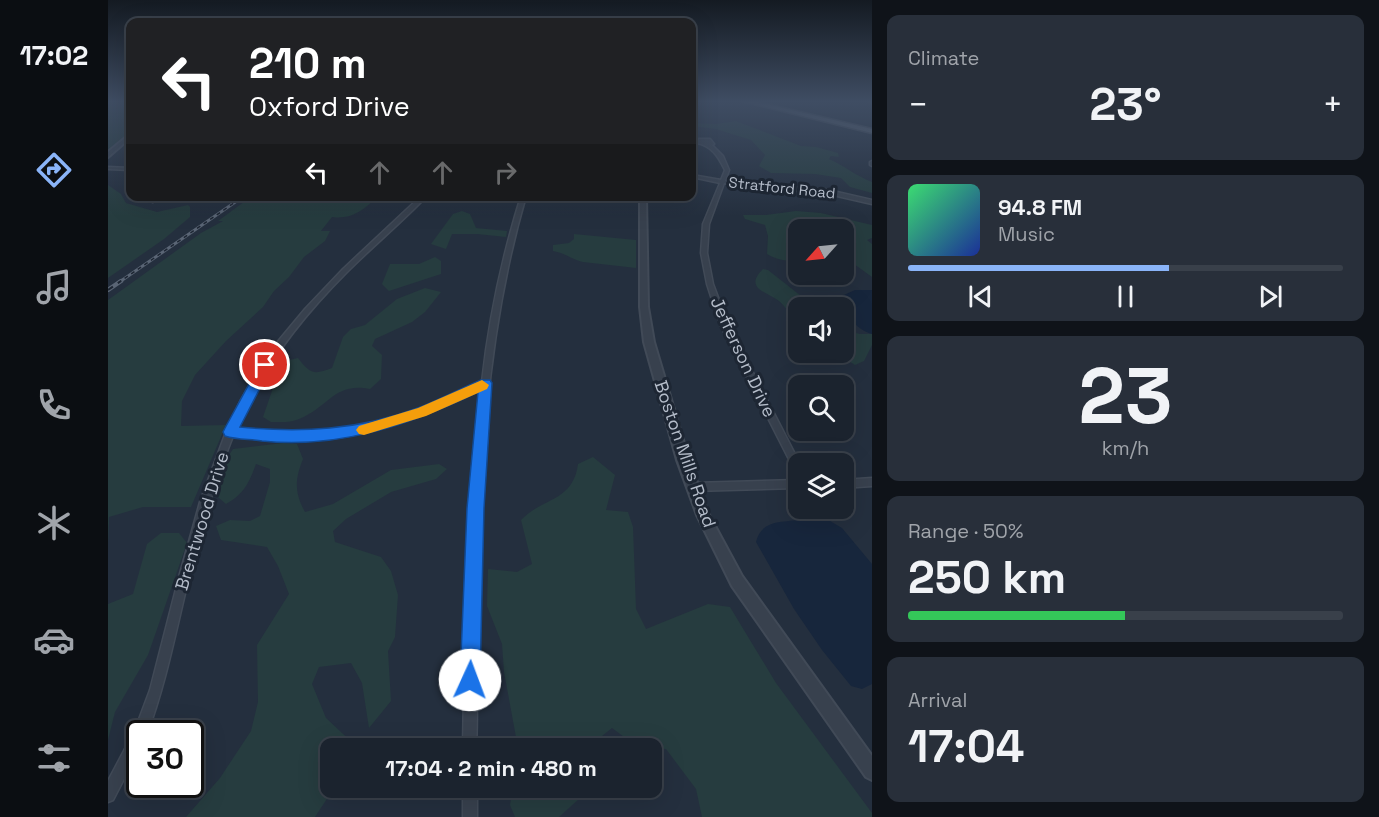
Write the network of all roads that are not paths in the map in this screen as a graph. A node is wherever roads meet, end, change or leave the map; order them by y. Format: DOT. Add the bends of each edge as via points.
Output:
graph roads {
  1 [pos="126,139"];
  2 [pos="709,145"];
  3 [pos="108,155"];
  4 [pos="108,168"];
  5 [pos="126,169"];
  6 [pos="696,177"];
  7 [pos="724,181"];
  8 [pos="420,201"];
  9 [pos="523,201"];
  10 [pos="643,201"];
  11 [pos="872,202"];
  12 [pos="486,383"];
  13 [pos="230,432"];
  14 [pos="790,453"];
  15 [pos="872,482"];
  16 [pos="854,483"];
  17 [pos="788,484"];
  18 [pos="693,487"];
  19 [pos="146,720"];
  20 [pos="470,738"];
  21 [pos="126,761"];
  22 [pos="872,771"];
  23 [pos="108,795"];
  24 [pos="470,798"];
  25 [pos="470,817"];
  1 -- 3 [label="street"];
  2 -- 7 [label="street" via="725,162"];
  4 -- 5 [label="street"];
  6 -- 7 [label="street, Stratford Road"];
  7 -- 11 [label="street, Stratford Road" via="824,191"];
  7 -- 14 [label="street, Jefferson Drive" via="704,233 710,284 724,324"];
  8 -- 13 [label="street, Brentwood Drive" via="366,250 292,328 257,379"];
  9 -- 12 [label="street" via="502,277"];
  10 -- 18 [label="street, Boston Mills Road" via="648,334"];
  12 -- 13 [label="street" via="421,413 363,430 329,436 282,437"];
  12 -- 20 [label="street" via="476,508"];
  13 -- 19 [label="street, Brentwood Drive" via="207,495 163,670"];
  15 -- 16 [label="street"];
  17 -- 18 [label="street"];
  18 -- 22 [label="street, Boston Mills Road" via="737,581"];
  21 -- 23 [label="street, Brentwood Drive"];
  24 -- 25 [label="street"];
}
